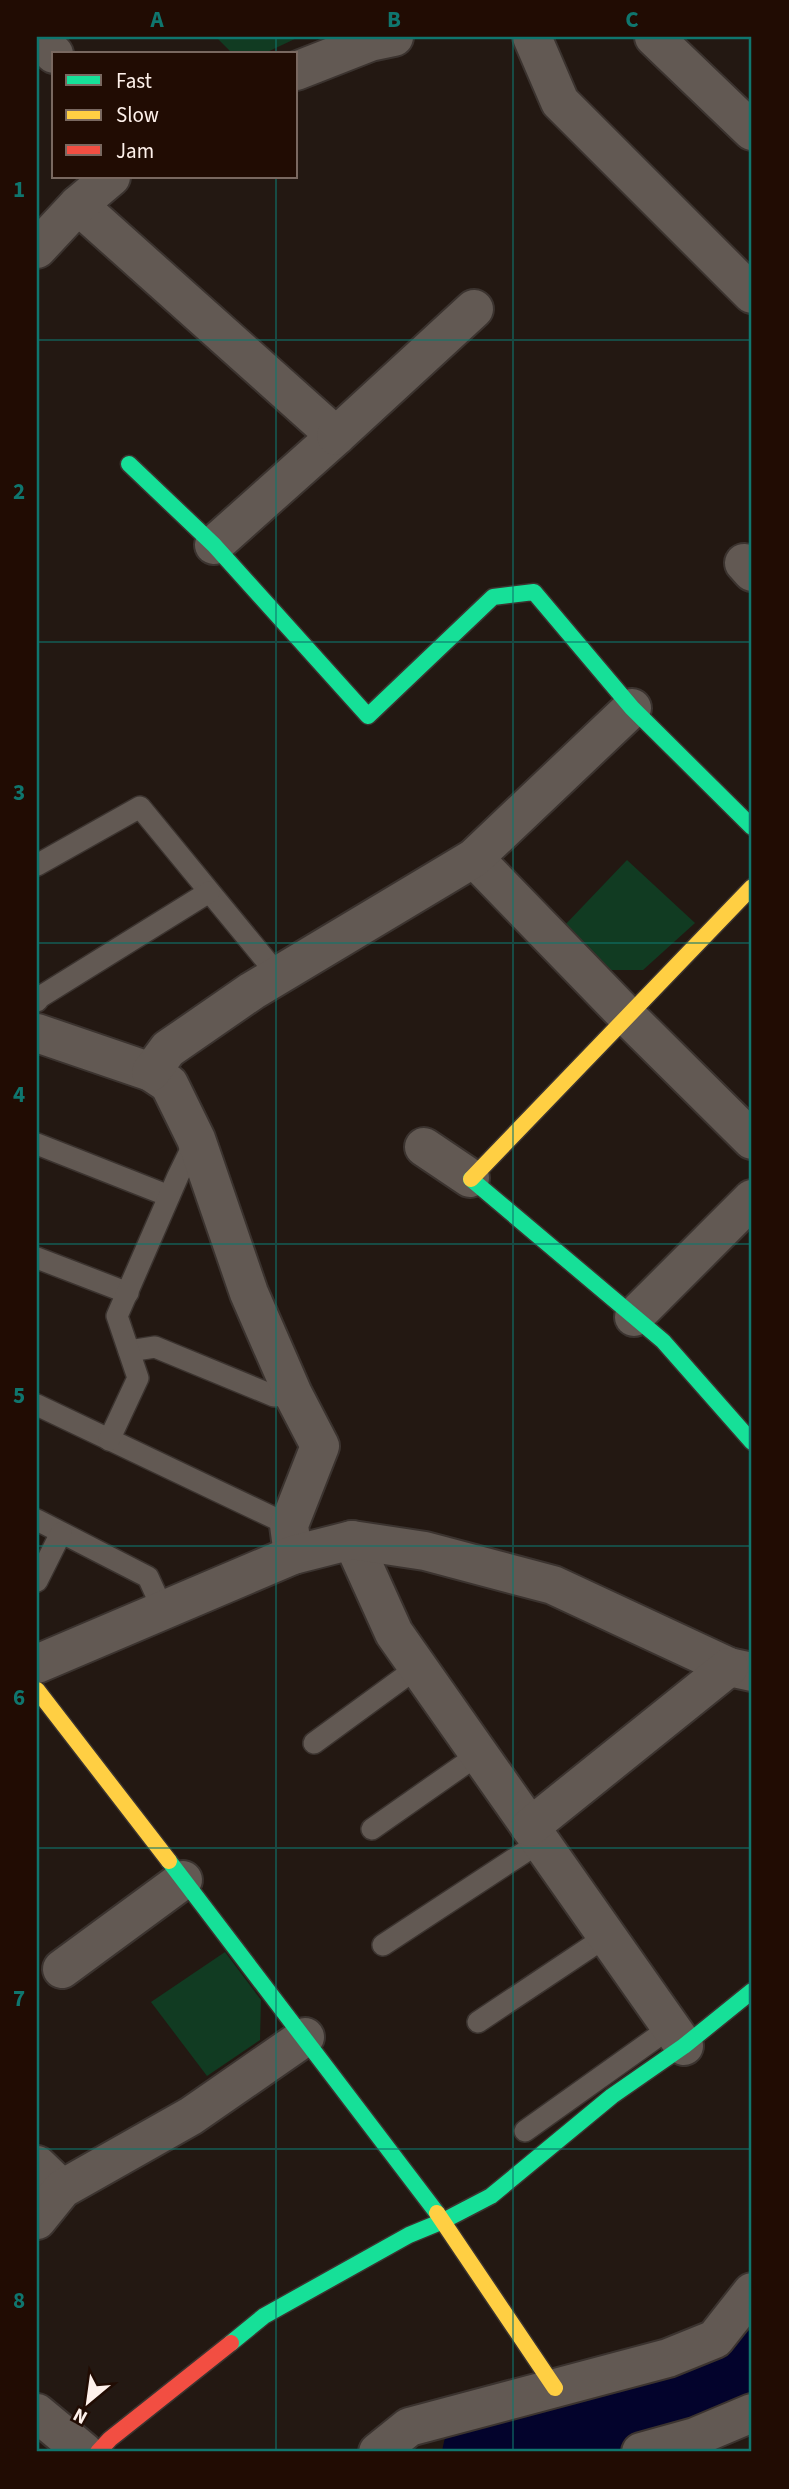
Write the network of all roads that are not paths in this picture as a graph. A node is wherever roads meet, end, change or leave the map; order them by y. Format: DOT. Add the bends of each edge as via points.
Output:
graph roads {
  1 [pos="37,37"];
  2 [pos="394,37"];
  3 [pos="532,37"];
  4 [pos="654,37"];
  5 [pos="52,52"];
  6 [pos="298,70"];
  7 [pos="752,131"];
  8 [pos="110,178"];
  9 [pos="78,205"];
  10 [pos="40,237"];
  11 [pos="752,294"];
  12 [pos="474,309"];
  13 [pos="336,436"];
  14 [pos="129,464"];
  15 [pos="214,545"];
  16 [pos="632,708"];
  17 [pos="752,827"];
  18 [pos="474,858"];
  19 [pos="37,865"];
  20 [pos="752,887"];
  21 [pos="209,892"];
  22 [pos="278,975"];
  23 [pos="37,1001"];
  24 [pos="627,1016"];
  25 [pos="37,1033"];
  26 [pos="151,1072"];
  27 [pos="197,1139"];
  28 [pos="752,1140"];
  29 [pos="37,1143"];
  30 [pos="424,1147"];
  31 [pos="470,1178"];
  32 [pos="169,1196"];
  33 [pos="752,1199"];
  34 [pos="37,1258"];
  35 [pos="128,1293"];
  36 [pos="634,1317"];
  37 [pos="129,1350"];
  38 [pos="293,1394"];
  39 [pos="37,1405"];
  40 [pos="109,1440"];
  41 [pos="752,1442"];
  42 [pos="37,1520"];
  43 [pos="61,1533"];
  44 [pos="291,1540"];
  45 [pos="352,1540"];
  46 [pos="37,1581"];
  47 [pos="163,1610"];
  48 [pos="37,1664"];
  49 [pos="418,1667"];
  50 [pos="741,1670"];
  51 [pos="37,1690"];
  52 [pos="314,1743"];
  53 [pos="480,1754"];
  54 [pos="372,1829"];
  55 [pos="535,1834"];
  56 [pos="183,1880"];
  57 [pos="607,1936"];
  58 [pos="383,1945"];
  59 [pos="62,1969"];
  60 [pos="752,1991"];
  61 [pos="478,2022"];
  62 [pos="678,2036"];
  63 [pos="305,2037"];
  64 [pos="525,2131"];
  65 [pos="49,2177"];
  66 [pos="37,2220"];
  67 [pos="443,2221"];
  68 [pos="752,2292"];
  69 [pos="555,2388"];
  70 [pos="37,2413"];
  71 [pos="752,2413"];
  72 [pos="83,2452"];
  73 [pos="98,2452"];
  74 [pos="377,2452"];
  75 [pos="641,2452"];
  1 -- 5 [label="street"];
  2 -- 6 [label="street"];
  3 -- 11 [label="street" via="560,102"];
  4 -- 7 [label="street"];
  8 -- 9 [label="street"];
  9 -- 10 [label="street"];
  9 -- 13 [label="street"];
  12 -- 13 [label="street"];
  13 -- 15 [label="street"];
  14 -- 15 [label="street"];
  15 -- 16 [label="street" via="368,716 493,597 534,592"];
  16 -- 17 [label="street"];
  16 -- 18 [label="street"];
  18 -- 22 [label="street"];
  18 -- 24 [label="street"];
  19 -- 21 [label="lane" via="140,807"];
  20 -- 24 [label="street"];
  21 -- 22 [label="lane"];
  21 -- 23 [label="lane"];
  22 -- 26 [label="street" via="168,1049"];
  24 -- 28 [label="street"];
  24 -- 31 [label="street"];
  25 -- 26 [label="street"];
  26 -- 27 [label="street" via="169,1084"];
  27 -- 32 [label="lane"];
  27 -- 38 [label="street" via="248,1293"];
  29 -- 32 [label="lane"];
  30 -- 31 [label="street"];
  31 -- 36 [label="street"];
  32 -- 35 [label="lane"];
  33 -- 36 [label="street"];
  34 -- 35 [label="lane"];
  35 -- 37 [label="lane" via="117,1316"];
  36 -- 41 [label="street" via="663,1341"];
  37 -- 38 [label="lane" via="155,1347 274,1396"];
  37 -- 40 [label="lane" via="138,1378"];
  38 -- 44 [label="street" via="320,1446"];
  39 -- 40 [label="lane"];
  40 -- 44 [label="lane"];
  42 -- 43 [label="lane"];
  43 -- 46 [label="lane"];
  43 -- 47 [label="lane" via="148,1577"];
  44 -- 45 [label="street"];
  44 -- 47 [label="street"];
  45 -- 49 [label="street" via="394,1633"];
  45 -- 50 [label="street" via="425,1551 553,1585"];
  47 -- 48 [label="street"];
  49 -- 52 [label="lane"];
  49 -- 53 [label="street"];
  50 -- 55 [label="street"];
  51 -- 56 [label="street"];
  53 -- 54 [label="lane"];
  53 -- 55 [label="street"];
  55 -- 57 [label="street"];
  55 -- 58 [label="lane"];
  56 -- 59 [label="street"];
  56 -- 63 [label="street"];
  57 -- 61 [label="lane"];
  57 -- 62 [label="street"];
  60 -- 62 [label="street"];
  62 -- 64 [label="lane"];
  62 -- 67 [label="street" via="491,2196"];
  63 -- 65 [label="street" via="191,2116"];
  63 -- 67 [label="street"];
  65 -- 66 [label="street"];
  67 -- 69 [label="street"];
  67 -- 73 [label="street" via="409,2235 264,2316"];
  68 -- 69 [label="street" via="715,2339 668,2358"];
  69 -- 74 [label="street" via="409,2427"];
  70 -- 72 [label="street"];
  71 -- 75 [label="street" via="695,2437"];
}
